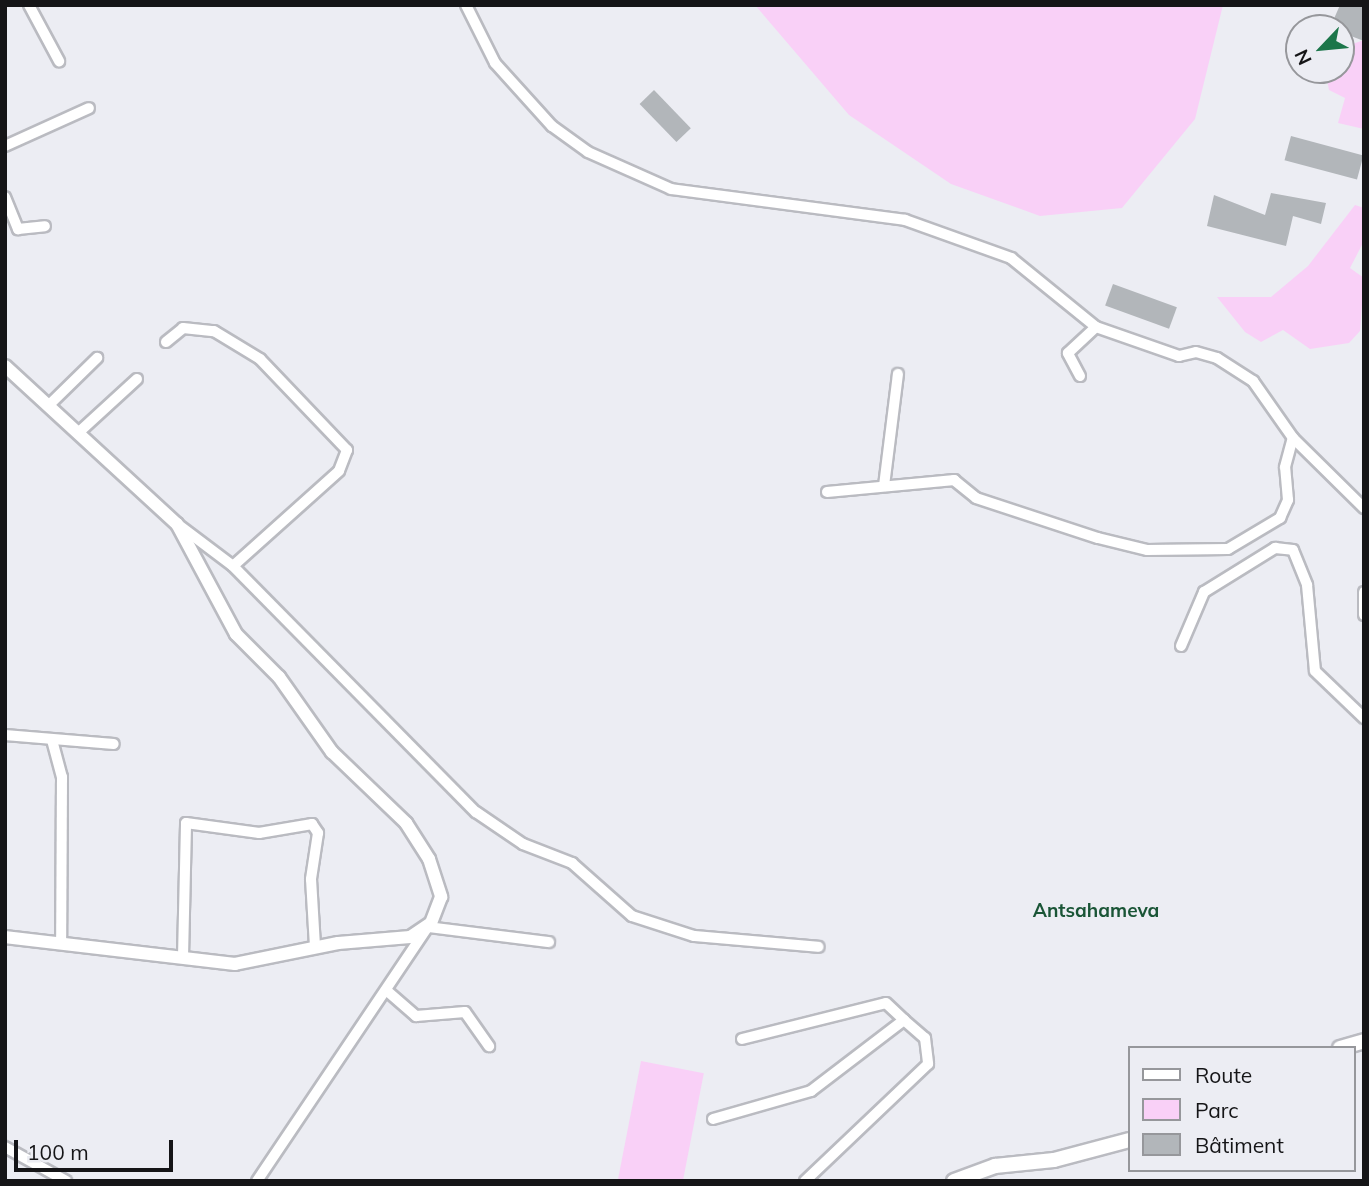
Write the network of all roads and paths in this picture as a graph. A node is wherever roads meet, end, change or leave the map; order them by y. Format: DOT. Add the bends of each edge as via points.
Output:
graph roads {
  1 [pos="29,5"];
  2 [pos="466,5"];
  3 [pos="59,61"];
  4 [pos="89,108"];
  5 [pos="5,146"];
  6 [pos="5,197"];
  7 [pos="45,226"];
  8 [pos="1096,327"];
  9 [pos="166,342"];
  10 [pos="97,359"];
  11 [pos="5,366"];
  12 [pos="898,374"];
  13 [pos="1080,376"];
  14 [pos="137,379"];
  15 [pos="48,406"];
  16 [pos="78,433"];
  17 [pos="1293,438"];
  18 [pos="884,486"];
  19 [pos="827,492"];
  20 [pos="1364,508"];
  21 [pos="177,524"];
  22 [pos="233,566"];
  23 [pos="1364,592"];
  24 [pos="1364,615"];
  25 [pos="1181,646"];
  26 [pos="1364,718"];
  27 [pos="5,735"];
  28 [pos="52,740"];
  29 [pos="114,744"];
  30 [pos="428,928"];
  31 [pos="5,937"];
  32 [pos="61,941"];
  33 [pos="549,942"];
  34 [pos="316,947"];
  35 [pos="819,947"];
  36 [pos="183,957"];
  37 [pos="386,990"];
  38 [pos="904,1020"];
  39 [pos="742,1039"];
  40 [pos="1364,1041"];
  41 [pos="489,1046"];
  42 [pos="1347,1046"];
  43 [pos="713,1119"];
  44 [pos="1128,1140"];
  45 [pos="5,1147"];
  46 [pos="66,1181"];
  47 [pos="257,1181"];
  48 [pos="806,1181"];
  49 [pos="954,1181"];
  1 -- 3 [label="street"];
  2 -- 8 [label="street" via="495,63 552,126 588,152 671,189 905,220 947,231 1011,257"];
  4 -- 5 [label="street"];
  6 -- 7 [label="street" via="18,229"];
  8 -- 13 [label="street" via="1068,353"];
  8 -- 17 [label="street" via="1179,356 1196,352 1217,358 1252,381"];
  9 -- 22 [label="street" via="183,328 214,331 260,359 347,450 339,471"];
  10 -- 15 [label="street"];
  11 -- 15 [label="street"];
  12 -- 18 [label="street"];
  14 -- 16 [label="street"];
  15 -- 16 [label="street"];
  16 -- 21 [label="street"];
  17 -- 18 [label="street" via="1285,467 1288,500 1280,518 1228,548 1147,550 1098,538 976,498 954,480"];
  17 -- 20 [label="street"];
  18 -- 19 [label="street"];
  21 -- 22 [label="street"];
  21 -- 30 [label="street" via="236,634 279,677 324,743 415,834 440,888 440,905"];
  22 -- 35 [label="street" via="476,812 523,845 572,863 632,916 694,936"];
  23 -- 24 [label="street"];
  25 -- 26 [label="street" via="1204,592 1275,548 1293,550 1307,584 1315,671"];
  27 -- 28 [label="street"];
  28 -- 29 [label="street" via="90,738"];
  28 -- 32 [label="street" via="62,777"];
  30 -- 33 [label="street"];
  30 -- 34 [label="street" via="410,937"];
  30 -- 37 [label="street"];
  31 -- 32 [label="street"];
  32 -- 36 [label="street"];
  34 -- 36 [label="street" via="235,964"];
  34 -- 36 [label="street" via="311,879 318,833 312,824 259,833 186,823"];
  37 -- 41 [label="street" via="416,1016 432,1019 465,1012"];
  37 -- 47 [label="street"];
  38 -- 39 [label="street" via="886,1003"];
  38 -- 43 [label="street" via="811,1091"];
  38 -- 48 [label="street" via="925,1038 928,1064"];
  40 -- 42 [label="main road"];
  44 -- 49 [label="main road" via="1054,1160 995,1166"];
  45 -- 46 [label="street"];
}
